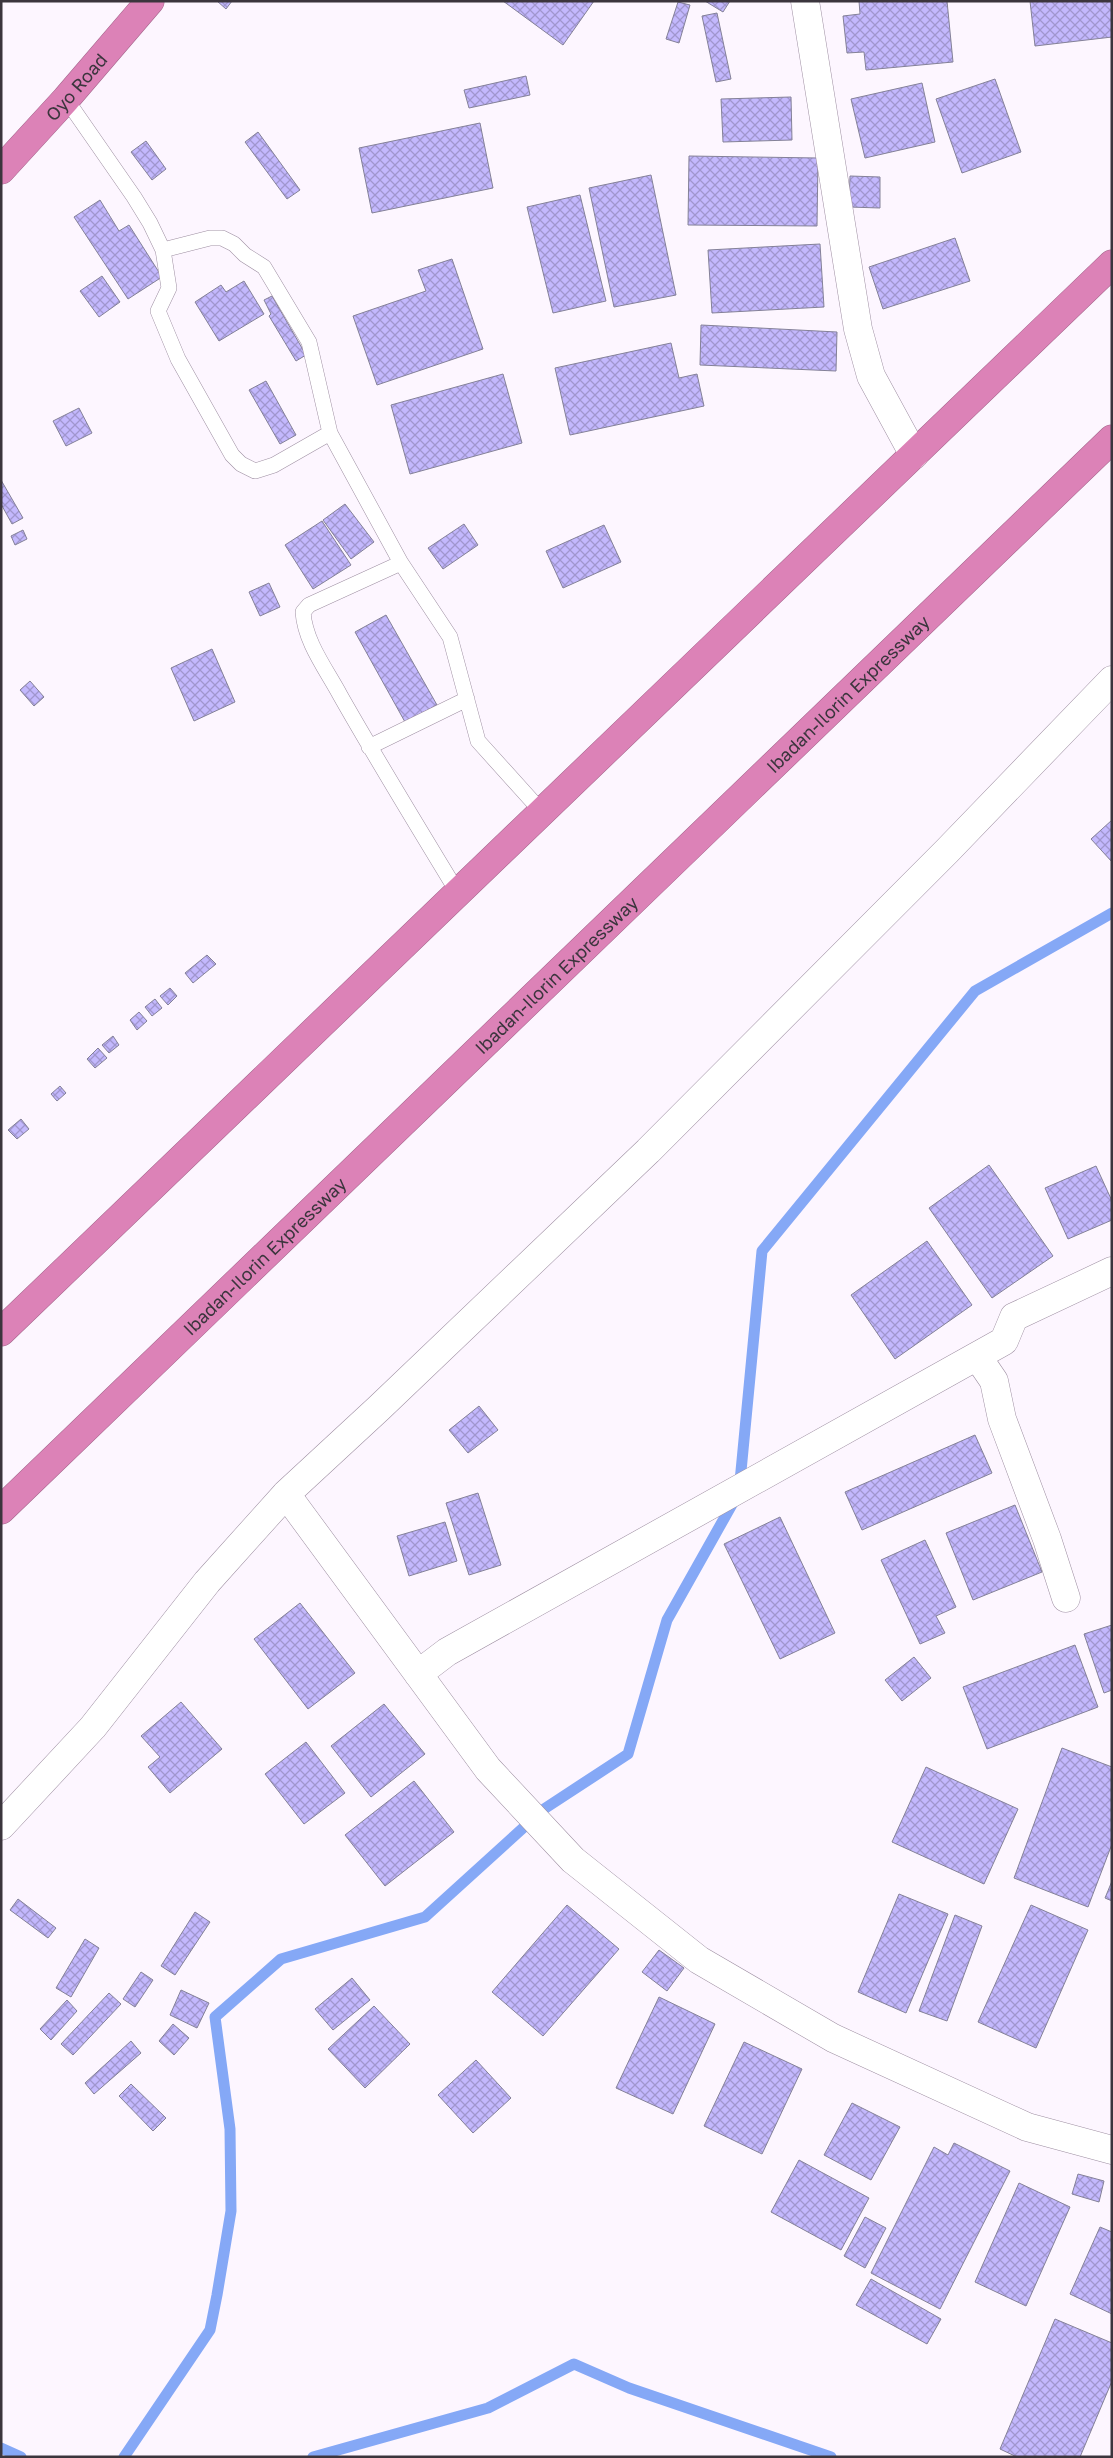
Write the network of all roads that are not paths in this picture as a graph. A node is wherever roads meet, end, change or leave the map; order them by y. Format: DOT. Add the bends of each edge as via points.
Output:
graph roads {
  1 [pos="150,1"];
  2 [pos="805,1"];
  3 [pos="66,99"];
  4 [pos="1,170"];
  5 [pos="162,250"];
  6 [pos="1112,264"];
  7 [pos="330,433"];
  8 [pos="1112,439"];
  9 [pos="914,455"];
  10 [pos="401,563"];
  11 [pos="1112,680"];
  12 [pos="467,699"];
  13 [pos="369,747"];
  14 [pos="542,812"];
  15 [pos="458,893"];
  16 [pos="1112,1271"];
  17 [pos="1,1332"];
  18 [pos="977,1356"];
  19 [pos="286,1494"];
  20 [pos="1,1510"];
  21 [pos="1066,1598"];
  22 [pos="418,1674"];
  23 [pos="1,1826"];
  24 [pos="1112,2150"];
  1 -- 3 [label="highway, Oyo Road"];
  2 -- 9 [label="street" via="858,330 871,376"];
  3 -- 4 [label="highway, Oyo Road"];
  3 -- 5 [label="lane" via="134,197"];
  5 -- 7 [label="lane" via="222,238 264,267 309,342"];
  5 -- 7 [label="lane" via="170,288 158,311 178,359 232,455 255,471 274,465"];
  6 -- 9 [label="highway"];
  7 -- 10 [label="lane"];
  8 -- 20 [label="highway, Ibadan-Ilorin Expressway"];
  9 -- 14 [label="highway"];
  10 -- 12 [label="lane" via="450,637"];
  10 -- 13 [label="lane" via="321,599 303,612 304,625 314,647"];
  11 -- 19 [label="street" via="648,1151"];
  12 -- 13 [label="lane"];
  12 -- 14 [label="lane" via="478,741"];
  13 -- 15 [label="lane"];
  14 -- 15 [label="highway"];
  15 -- 17 [label="highway"];
  16 -- 18 [label="street" via="1014,1317 1004,1341"];
  18 -- 21 [label="street" via="994,1381 1002,1419"];
  18 -- 22 [label="street" via="447,1652"];
  19 -- 22 [label="street"];
  19 -- 23 [label="street" via="208,1582 93,1727"];
  22 -- 24 [label="street" via="488,1769 574,1860 699,1960 842,2042 1027,2127"];
}
